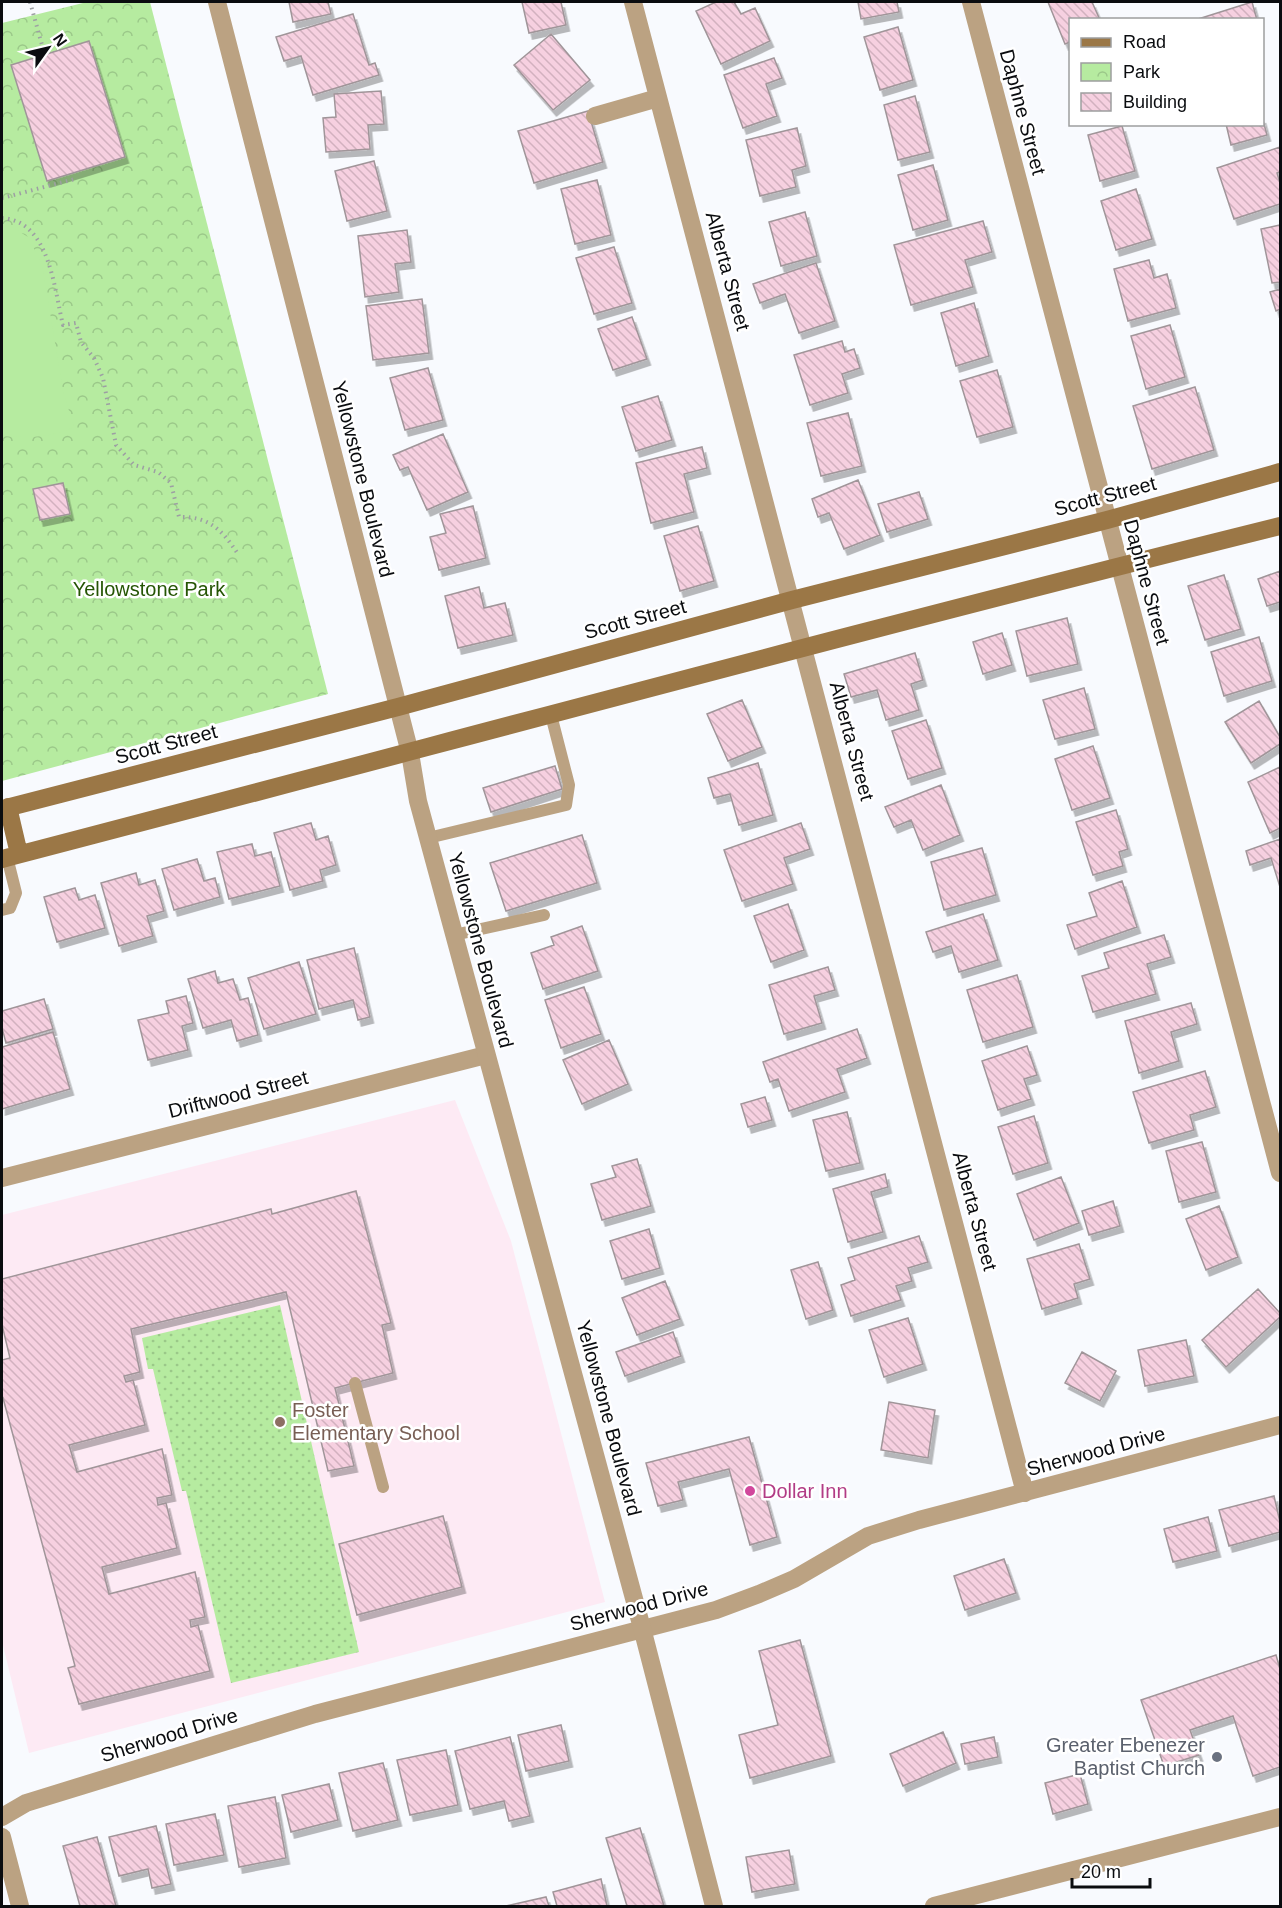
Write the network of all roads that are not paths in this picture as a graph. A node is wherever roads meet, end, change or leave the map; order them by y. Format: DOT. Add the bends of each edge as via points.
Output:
graph roads {
  1 [pos="217,2"];
  2 [pos="633,2"];
  3 [pos="971,2"];
  4 [pos="658,98"];
  5 [pos="595,116"];
  6 [pos="1281,472"];
  7 [pos="1107,519"];
  8 [pos="1281,526"];
  9 [pos="1120,566"];
  10 [pos="792,600"];
  11 [pos="804,646"];
  12 [pos="398,707"];
  13 [pos="551,715"];
  14 [pos="410,753"];
  15 [pos="5,808"];
  16 [pos="428,838"];
  17 [pos="9,857"];
  18 [pos="6,909"];
  19 [pos="544,915"];
  20 [pos="454,935"];
  21 [pos="486,1055"];
  22 [pos="1281,1173"];
  23 [pos="2,1178"];
  24 [pos="355,1383"];
  25 [pos="1281,1425"];
  26 [pos="383,1487"];
  27 [pos="1025,1493"];
  28 [pos="642,1628"];
  29 [pos="2,1817"];
  30 [pos="1281,1817"];
  31 [pos="2,1837"];
  32 [pos="20,1906"];
  33 [pos="714,1906"];
  34 [pos="934,1906"];
  1 -- 12 [label="street, Yellowstone Boulevard"];
  2 -- 4 [label="street, Alberta Street"];
  3 -- 7 [label="street, Daphne Street"];
  4 -- 5 [label="street"];
  4 -- 10 [label="street, Alberta Street"];
  6 -- 7 [label="main road, Scott Street"];
  7 -- 9 [label="street, Daphne Street"];
  7 -- 10 [label="main road, Scott Street"];
  8 -- 9 [label="main road"];
  9 -- 11 [label="main road"];
  9 -- 22 [label="street, Daphne Street"];
  10 -- 11 [label="street, Alberta Street"];
  10 -- 12 [label="main road, Scott Street"];
  11 -- 13 [label="main road"];
  11 -- 27 [label="street, Alberta Street"];
  12 -- 14 [label="street, Yellowstone Boulevard"];
  12 -- 15 [label="main road, Scott Street"];
  13 -- 14 [label="main road"];
  13 -- 16 [label="lane" via="569,785 566,805"];
  14 -- 16 [label="street, Yellowstone Boulevard"];
  14 -- 17 [label="main road"];
  15 -- 17 [label="main road"];
  16 -- 20 [label="street, Yellowstone Boulevard"];
  17 -- 18 [label="lane" via="16,893"];
  19 -- 20 [label="lane"];
  20 -- 21 [label="street, Yellowstone Boulevard"];
  21 -- 23 [label="street, Driftwood Street"];
  21 -- 28 [label="street, Yellowstone Boulevard"];
  24 -- 26 [label="lane"];
  25 -- 27 [label="street, Sherwood Drive"];
  27 -- 28 [label="street, Sherwood Drive" via="868,1536 794,1579 759,1594 716,1610"];
  28 -- 29 [label="street, Sherwood Drive" via="315,1714 26,1803"];
  28 -- 33 [label="street, Yellowstone Boulevard"];
  30 -- 34 [label="street"];
  31 -- 32 [label="street"];
}
